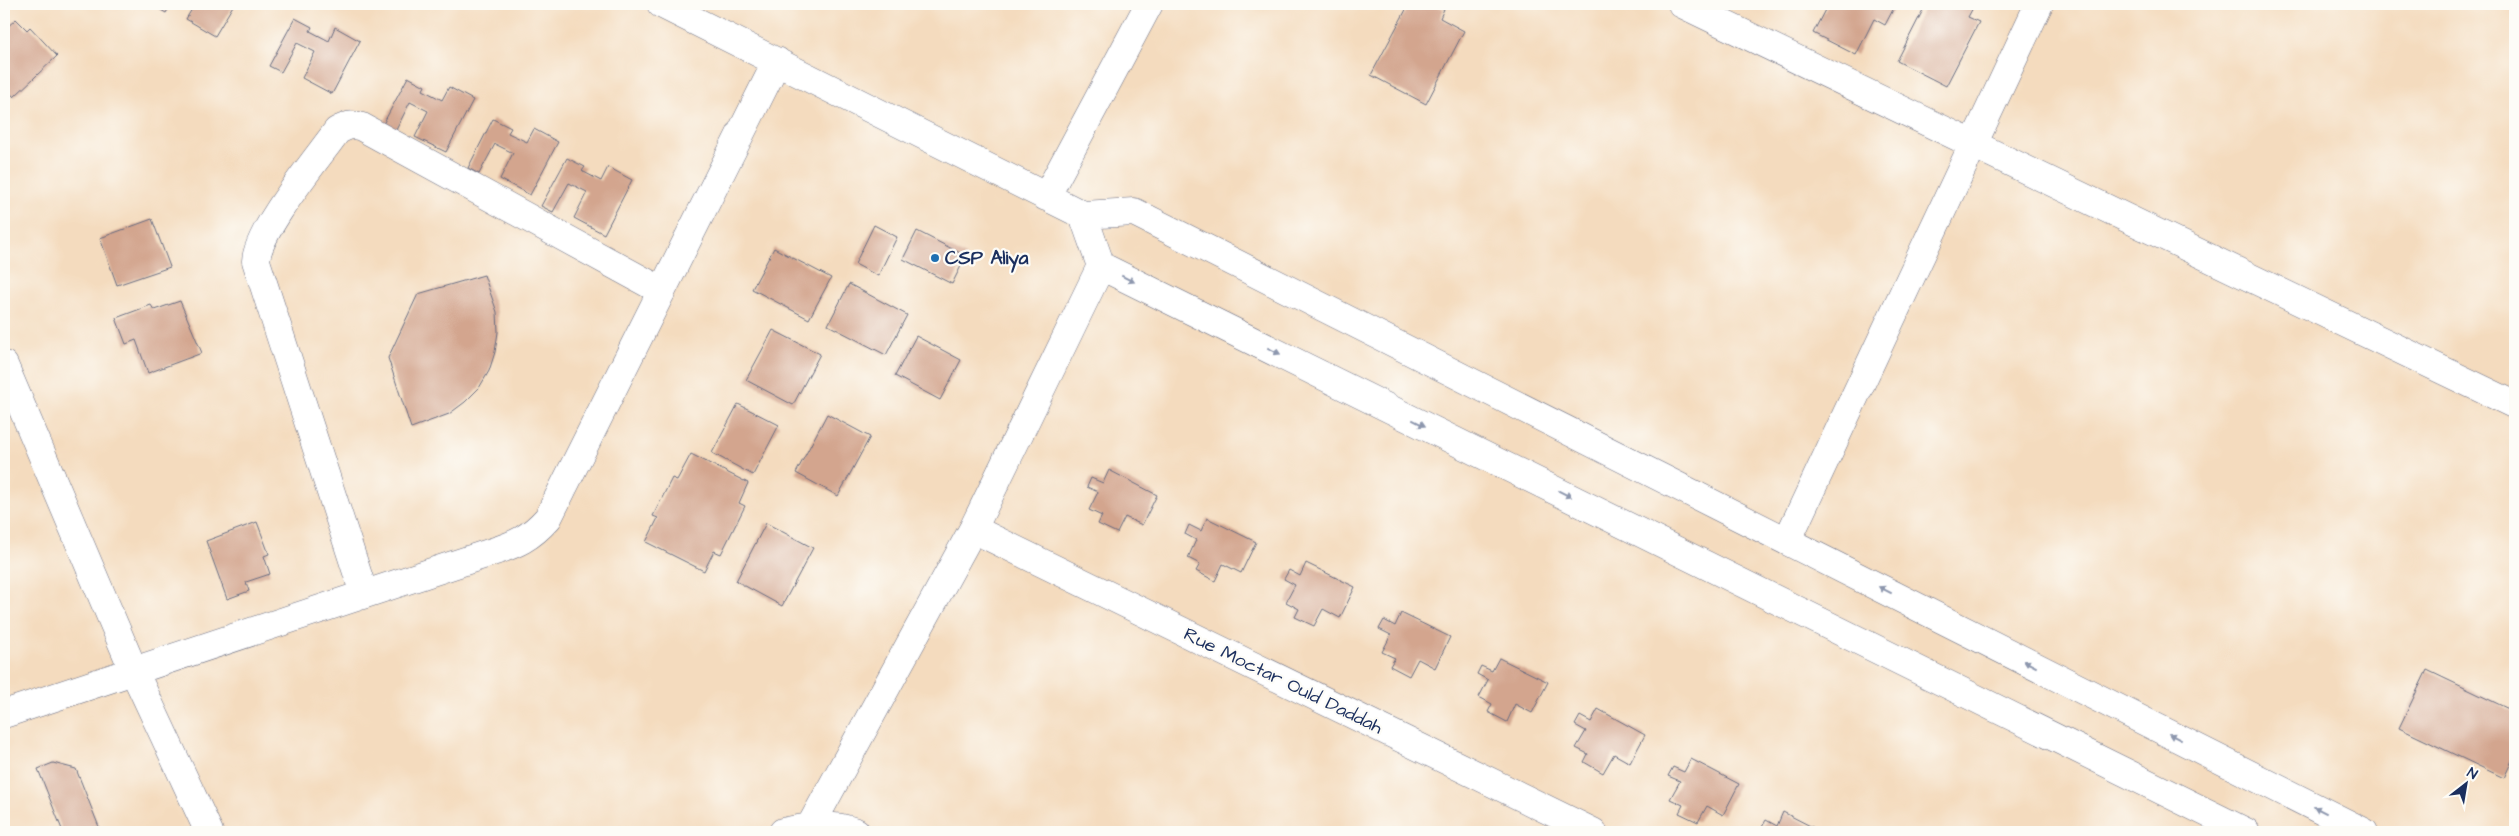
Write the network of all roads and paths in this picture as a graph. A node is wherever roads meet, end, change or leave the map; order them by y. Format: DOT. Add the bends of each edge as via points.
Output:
graph roads {
  1 [pos="661,4"];
  2 [pos="1149,4"];
  3 [pos="1682,4"];
  4 [pos="2039,4"];
  5 [pos="777,61"];
  6 [pos="1973,144"];
  7 [pos="1046,197"];
  8 [pos="1083,215"];
  9 [pos="1101,266"];
  10 [pos="662,291"];
  11 [pos="4,364"];
  12 [pos="2515,405"];
  13 [pos="973,529"];
  14 [pos="1787,541"];
  15 [pos="364,594"];
  16 [pos="133,669"];
  17 [pos="4,714"];
  18 [pos="810,826"];
  19 [pos="209,832"];
  20 [pos="783,832"];
  21 [pos="856,832"];
  22 [pos="1593,832"];
  23 [pos="2246,832"];
  24 [pos="2364,832"];
  1 -- 5 [label="street"];
  2 -- 7 [label="street"];
  3 -- 6 [label="street"];
  4 -- 6 [label="street"];
  5 -- 7 [label="street"];
  5 -- 10 [label="street"];
  6 -- 12 [label="street"];
  6 -- 14 [label="street"];
  7 -- 8 [label="street"];
  8 -- 9 [label="street"];
  8 -- 14 [label="street" via="1134,212"];
  9 -- 13 [label="street"];
  9 -- 23 [label="street, one-way"];
  10 -- 15 [label="street" via="548,518 534,534 516,544"];
  10 -- 15 [label="street" via="362,127 354,124 337,131 265,232 256,261"];
  11 -- 16 [label="street"];
  13 -- 18 [label="street"];
  13 -- 22 [label="street, Rue Moctar Ould Daddah"];
  24 -- 14 [label="street, one-way"];
  15 -- 16 [label="street"];
  16 -- 17 [label="street"];
  16 -- 19 [label="street"];
  18 -- 20 [label="street"];
  18 -- 21 [label="street" via="839,826"];
}
